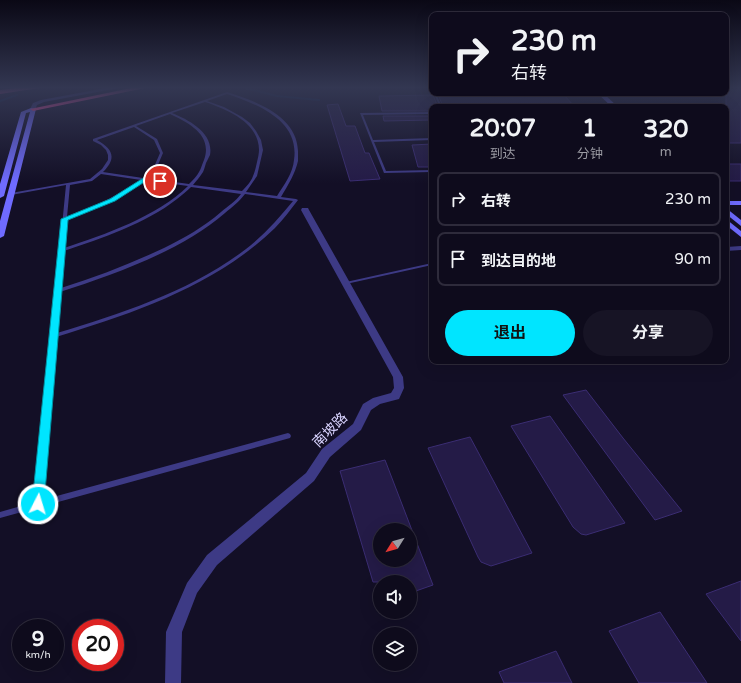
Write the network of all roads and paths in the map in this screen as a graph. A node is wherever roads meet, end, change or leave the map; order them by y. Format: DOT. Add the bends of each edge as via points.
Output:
graph roads {
  1 [pos="22,119"];
  2 [pos="30,119"];
  3 [pos="153,119"];
  4 [pos="181,119"];
  5 [pos="243,119"];
  6 [pos="280,119"];
  7 [pos="363,119"];
  8 [pos="134,126"];
  9 [pos="429,139"];
  10 [pos="372,141"];
  11 [pos="429,171"];
  12 [pos="101,173"];
  13 [pos="145,179"];
  14 [pos="68,185"];
  15 [pos="190,185"];
  16 [pos="244,193"];
  17 [pos="11,194"];
  18 [pos="0,196"];
  19 [pos="741,197"];
  20 [pos="278,198"];
  21 [pos="729,198"];
  22 [pos="741,202"];
  23 [pos="729,203"];
  24 [pos="305,210"];
  25 [pos="729,213"];
  26 [pos="65,219"];
  27 [pos="729,223"];
  28 [pos="741,224"];
  29 [pos="741,235"];
  30 [pos="0,236"];
  31 [pos="729,248"];
  32 [pos="741,248"];
  33 [pos="62,250"];
  34 [pos="429,265"];
  35 [pos="346,283"];
  36 [pos="58,291"];
  37 [pos="54,336"];
  38 [pos="288,436"];
  39 [pos="38,504"];
  40 [pos="0,515"];
  41 [pos="173,683"];
  1 -- 18 [label="street"];
  2 -- 17 [label="street"];
  3 -- 8 [label="lane"];
  4 -- 15 [label="lane" via="195,126 208,144 204,168"];
  5 -- 16 [label="lane" via="253,129 259,141 261,154 258,169"];
  6 -- 20 [label="lane" via="296,143 297,156 290,180"];
  7 -- 10 [label="lane"];
  8 -- 12 [label="lane" via="94,140 108,148 111,153 111,159"];
  8 -- 13 [label="lane" via="153,136 160,151 159,160"];
  9 -- 10 [label="lane"];
  10 -- 11 [label="lane" via="385,172"];
  12 -- 13 [label="lane"];
  12 -- 14 [label="lane" via="91,180"];
  13 -- 15 [label="lane"];
  13 -- 26 [label="lane" via="113,200"];
  14 -- 17 [label="lane"];
  14 -- 26 [label="lane"];
  15 -- 16 [label="lane"];
  15 -- 33 [label="lane" via="166,205 132,224"];
  16 -- 20 [label="lane"];
  16 -- 36 [label="lane" via="213,220 168,248 106,275"];
  17 -- 30 [label="street"];
  19 -- 21 [label="street"];
  20 -- 37 [label="lane" via="296,200 267,234 216,270 145,305"];
  22 -- 23 [label="street"];
  24 -- 35 [label="street, 南坡路"];
  25 -- 28 [label="street"];
  26 -- 33 [label="lane"];
  27 -- 29 [label="street"];
  31 -- 32 [label="street"];
  33 -- 36 [label="lane"];
  34 -- 35 [label="lane"];
  35 -- 41 [label="street, 南坡路" via="398,377 399,388 395,396 376,400 367,406 357,427 326,453 310,476 212,560 192,588 174,632"];
  36 -- 37 [label="lane"];
  37 -- 39 [label="lane"];
  38 -- 39 [label="lane"];
  39 -- 40 [label="lane"];
}
